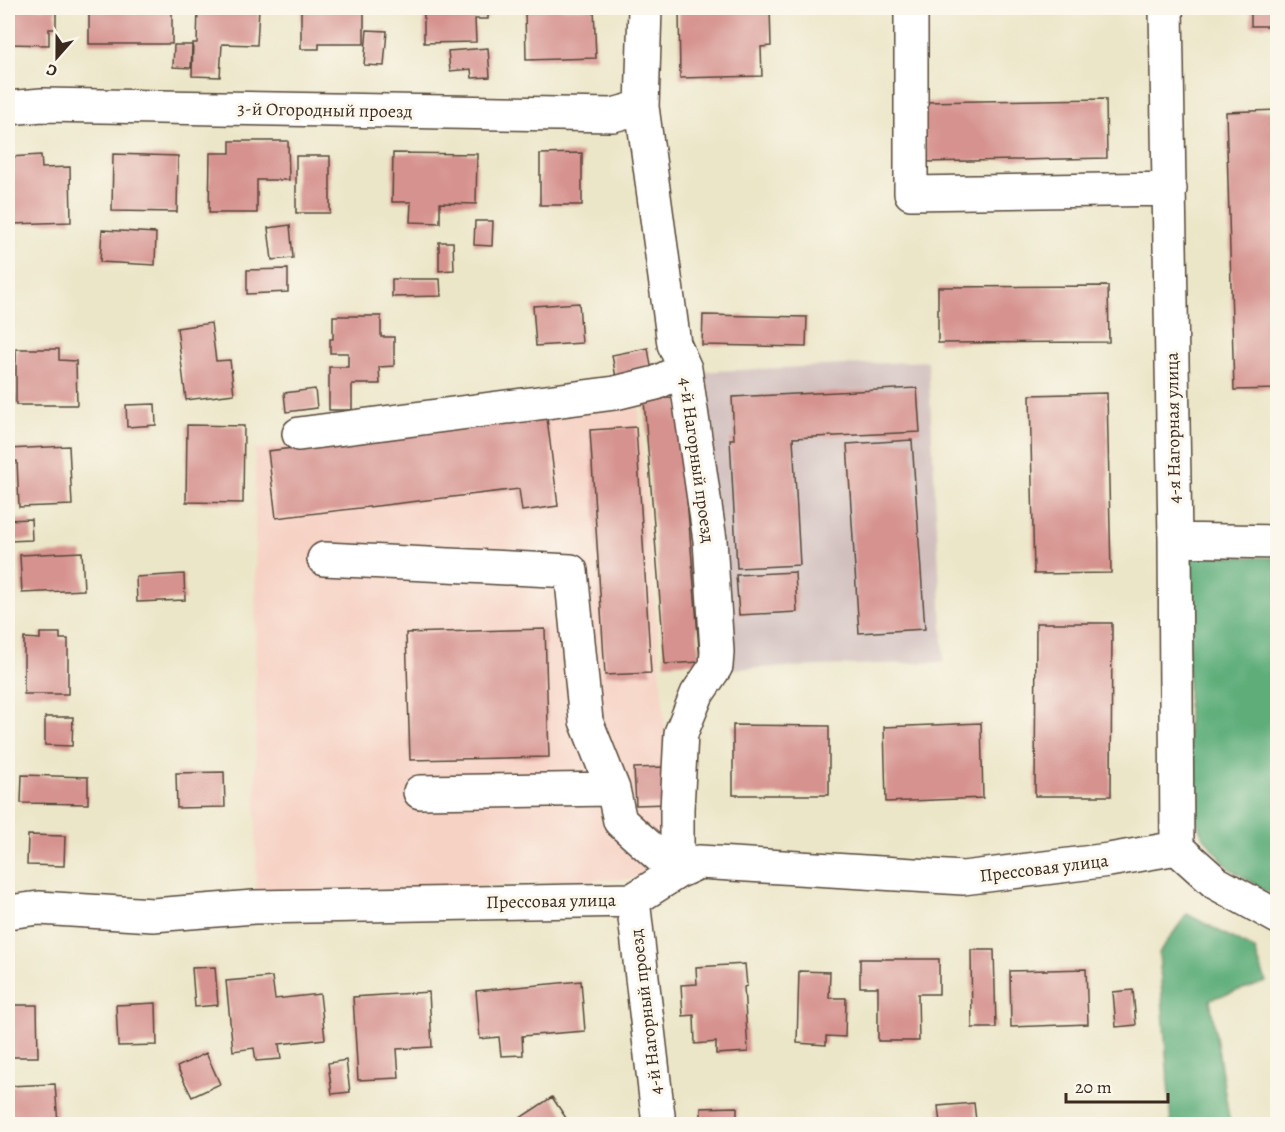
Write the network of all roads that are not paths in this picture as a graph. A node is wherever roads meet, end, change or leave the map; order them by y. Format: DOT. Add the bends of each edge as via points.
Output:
graph roads {
  1 [pos="645,8"];
  2 [pos="911,8"];
  3 [pos="1166,8"];
  4 [pos="642,107"];
  5 [pos="8,108"];
  6 [pos="1170,189"];
  7 [pos="685,369"];
  8 [pos="299,434"];
  9 [pos="1175,540"];
  10 [pos="1278,542"];
  11 [pos="324,559"];
  12 [pos="613,789"];
  13 [pos="420,792"];
  14 [pos="1177,848"];
  15 [pos="677,872"];
  16 [pos="633,900"];
  17 [pos="8,912"];
  18 [pos="1278,917"];
  19 [pos="659,1125"];
  1 -- 4 [label="street, 4-й Нагорный проезд"];
  2 -- 6 [label="street" via="911,193"];
  3 -- 6 [label="street, 4-я Нагорная улица"];
  4 -- 5 [label="street, 3-й Огородный проезд" via="613,115 54,105"];
  4 -- 7 [label="street, 4-й Нагорный проезд" via="674,344"];
  6 -- 9 [label="street, 4-я Нагорная улица"];
  7 -- 8 [label="street" via="656,383 615,393"];
  7 -- 15 [label="street, 4-й Нагорный проезд" via="710,540 717,652 716,666 681,733"];
  9 -- 10 [label="street"];
  9 -- 14 [label="street, 4-я Нагорная улица"];
  11 -- 12 [label="street" via="571,571 586,722"];
  12 -- 13 [label="street"];
  12 -- 15 [label="street" via="620,821"];
  14 -- 15 [label="street, Прессовая улица" via="1109,861 963,878 699,862"];
  14 -- 18 [label="street" via="1216,883"];
  15 -- 16 [label="street, Прессовая улица"];
  16 -- 17 [label="street, Прессовая улица" via="254,907 153,915 39,908"];
  16 -- 19 [label="street, 4-й Нагорный проезд"];
}
